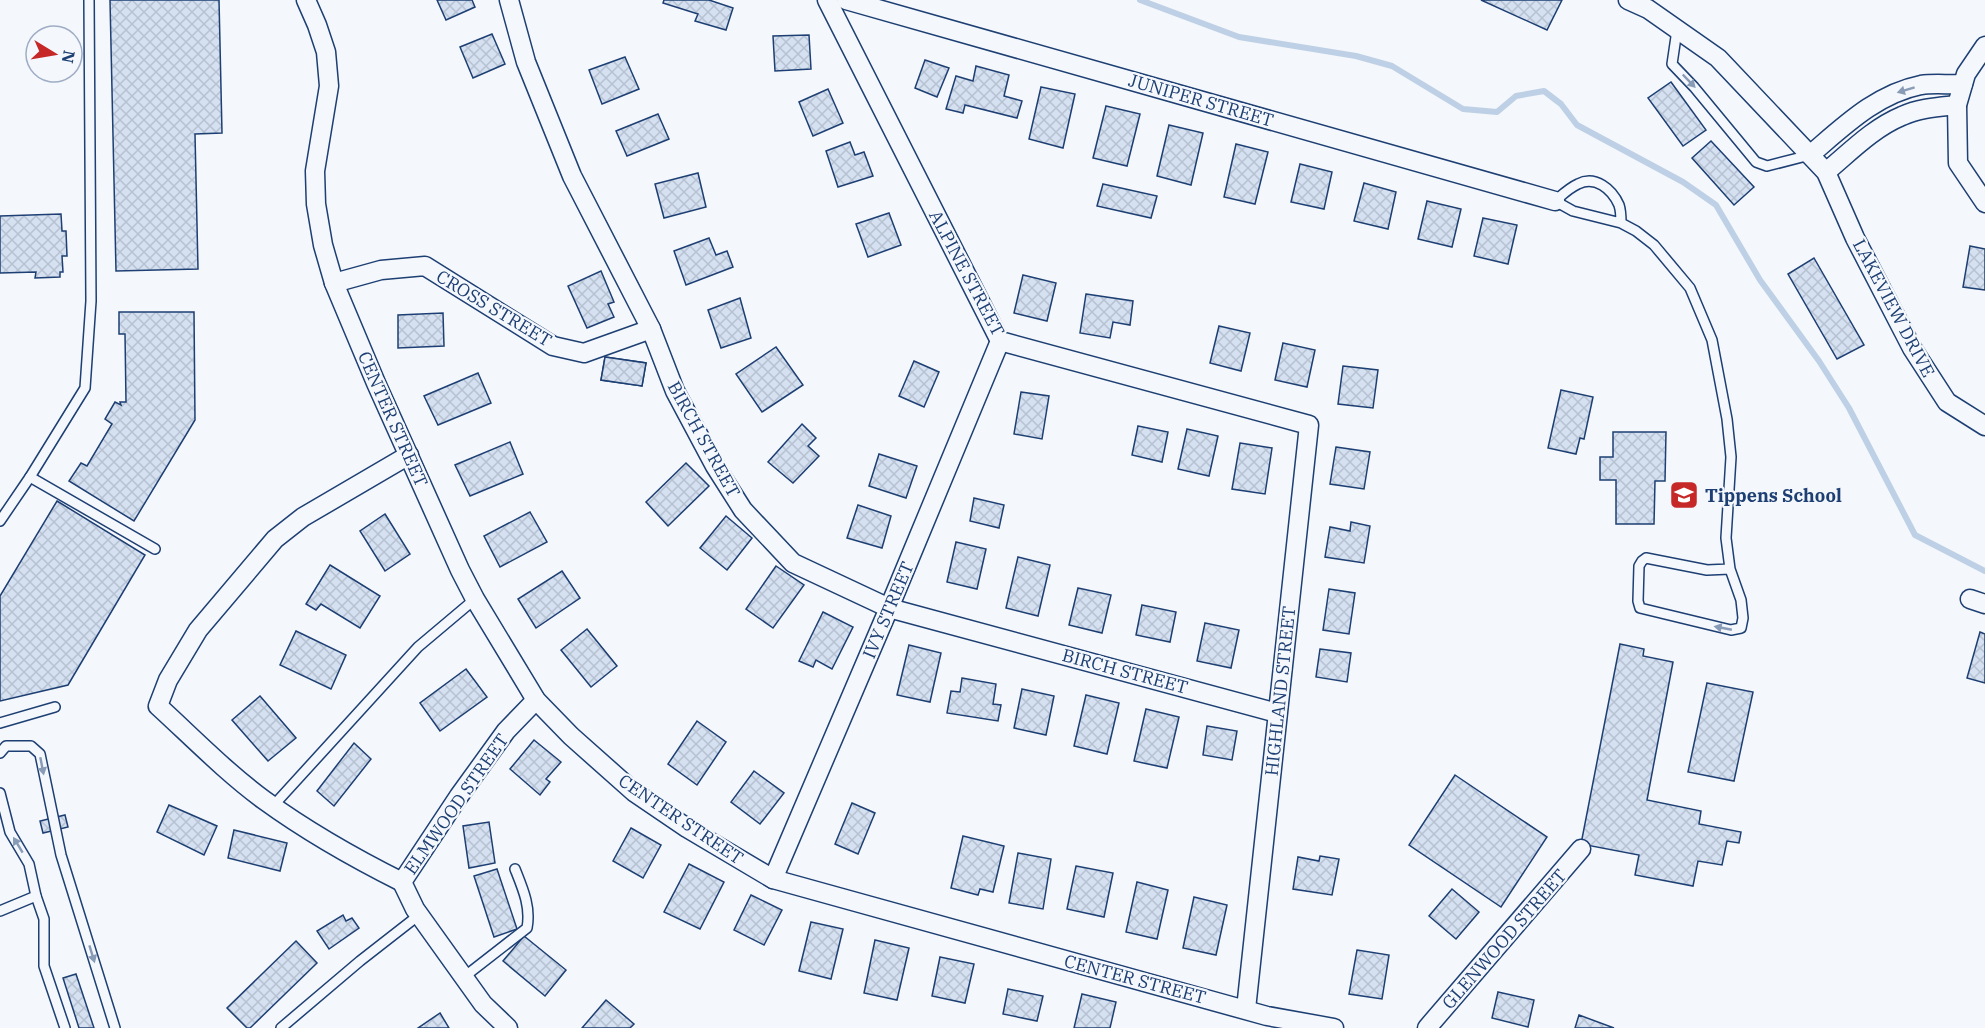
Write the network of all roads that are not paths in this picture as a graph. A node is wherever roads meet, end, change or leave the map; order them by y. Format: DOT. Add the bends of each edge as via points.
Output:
graph roads {
  1 [pos="89,0"];
  2 [pos="306,0"];
  3 [pos="509,0"];
  4 [pos="827,0"];
  5 [pos="846,0"];
  6 [pos="1628,0"];
  7 [pos="1677,30"];
  8 [pos="1985,46"];
  9 [pos="1963,84"];
  10 [pos="1957,105"];
  11 [pos="1810,155"];
  12 [pos="1826,172"];
  13 [pos="1555,201"];
  14 [pos="1985,203"];
  15 [pos="1621,224"];
  16 [pos="334,284"];
  17 [pos="651,328"];
  18 [pos="1000,340"];
  19 [pos="1258,412"];
  20 [pos="1985,426"];
  21 [pos="409,455"];
  22 [pos="30,477"];
  23 [pos="0,521"];
  24 [pos="155,549"];
  25 [pos="1730,569"];
  26 [pos="475,599"];
  27 [pos="890,608"];
  28 [pos="536,700"];
  29 [pos="55,707"];
  30 [pos="1277,713"];
  31 [pos="0,723"];
  32 [pos="0,753"];
  33 [pos="0,793"];
  34 [pos="273,806"];
  35 [pos="1581,849"];
  36 [pos="515,869"];
  37 [pos="773,879"];
  38 [pos="402,882"];
  39 [pos="36,896"];
  40 [pos="0,912"];
  41 [pos="419,915"];
  42 [pos="464,977"];
  43 [pos="1246,1009"];
  44 [pos="1296,1025"];
  45 [pos="65,1028"];
  46 [pos="115,1028"];
  47 [pos="281,1028"];
  48 [pos="508,1028"];
  49 [pos="1334,1028"];
  50 [pos="1427,1028"];
  1 -- 22 [label="lane" via="91,300 86,388"];
  2 -- 16 [label="street, CENTER STREET" via="326,52 329,86 315,171 316,204"];
  3 -- 17 [label="street, BIRCH STREET" via="526,62 572,176"];
  4 -- 18 [label="street, ALPINE STREET"];
  5 -- 13 [label="street, JUNIPER STREET"];
  6 -- 7 [label="street, LAKEVIEW DRIVE"];
  7 -- 11 [label="street, LAKEVIEW DRIVE" via="1718,58"];
  7 -- 11 [label="lane, one-way" via="1672,64 1756,162 1767,166"];
  8 -- 9 [label="street"];
  9 -- 10 [label="street"];
  9 -- 11 [label="street, one-way" via="1922,85 1893,94 1859,113"];
  10 -- 12 [label="street" via="1925,108 1902,116 1872,132"];
  10 -- 14 [label="street" via="1958,164"];
  11 -- 12 [label="street, LAKEVIEW DRIVE"];
  12 -- 20 [label="street, LAKEVIEW DRIVE" via="1912,348 1947,402"];
  13 -- 15 [label="lane" via="1573,211"];
  13 -- 15 [label="lane" via="1578,183 1597,182 1618,205"];
  15 -- 25 [label="lane" via="1654,245 1690,288 1712,340 1731,457 1726,538"];
  16 -- 17 [label="street, CROSS STREET" via="381,270 425,266 553,346 584,353"];
  16 -- 21 [label="street, CENTER STREET"];
  17 -- 27 [label="street, BIRCH STREET" via="675,391 743,510 794,563"];
  18 -- 19 [label="street, ALPINE STREET"];
  18 -- 27 [label="street, IVY STREET"];
  19 -- 30 [label="street, HIGHLAND STREET" via="1309,424"];
  21 -- 26 [label="street, CENTER STREET"];
  21 -- 34 [label="street" via="303,517 275,539 198,630 168,680 158,706"];
  22 -- 23 [label="lane"];
  22 -- 24 [label="lane"];
  25 -- 25 [label="lane, one-way" via="1741,600 1741,628 1731,630 1640,608 1639,566 1646,558 1707,570"];
  26 -- 28 [label="street, CENTER STREET"];
  26 -- 34 [label="lane" via="418,646"];
  27 -- 30 [label="street, BIRCH STREET"];
  27 -- 37 [label="street, IVY STREET"];
  28 -- 37 [label="street, CENTER STREET" via="634,792"];
  28 -- 38 [label="street, ELMWOOD STREET" via="506,731"];
  29 -- 31 [label="lane"];
  30 -- 43 [label="street, HIGHLAND STREET"];
  32 -- 46 [label="lane, one-way" via="6,746 31,746 40,754 61,855"];
  39 -- 33 [label="lane, one-way" via="29,864 10,832"];
  34 -- 38 [label="street" via="339,850"];
  35 -- 50 [label="street, GLENWOOD STREET"];
  36 -- 42 [label="lane" via="527,902 527,928"];
  37 -- 43 [label="street, CENTER STREET"];
  38 -- 41 [label="street, ELMWOOD STREET"];
  39 -- 40 [label="lane"];
  39 -- 45 [label="lane" via="44,919 44,966"];
  41 -- 42 [label="street, ELMWOOD STREET"];
  41 -- 47 [label="lane"];
  42 -- 48 [label="street, ELMWOOD STREET" via="483,1004"];
  43 -- 44 [label="street, CENTER STREET"];
  44 -- 49 [label="street, CENTER STREET"];
}
